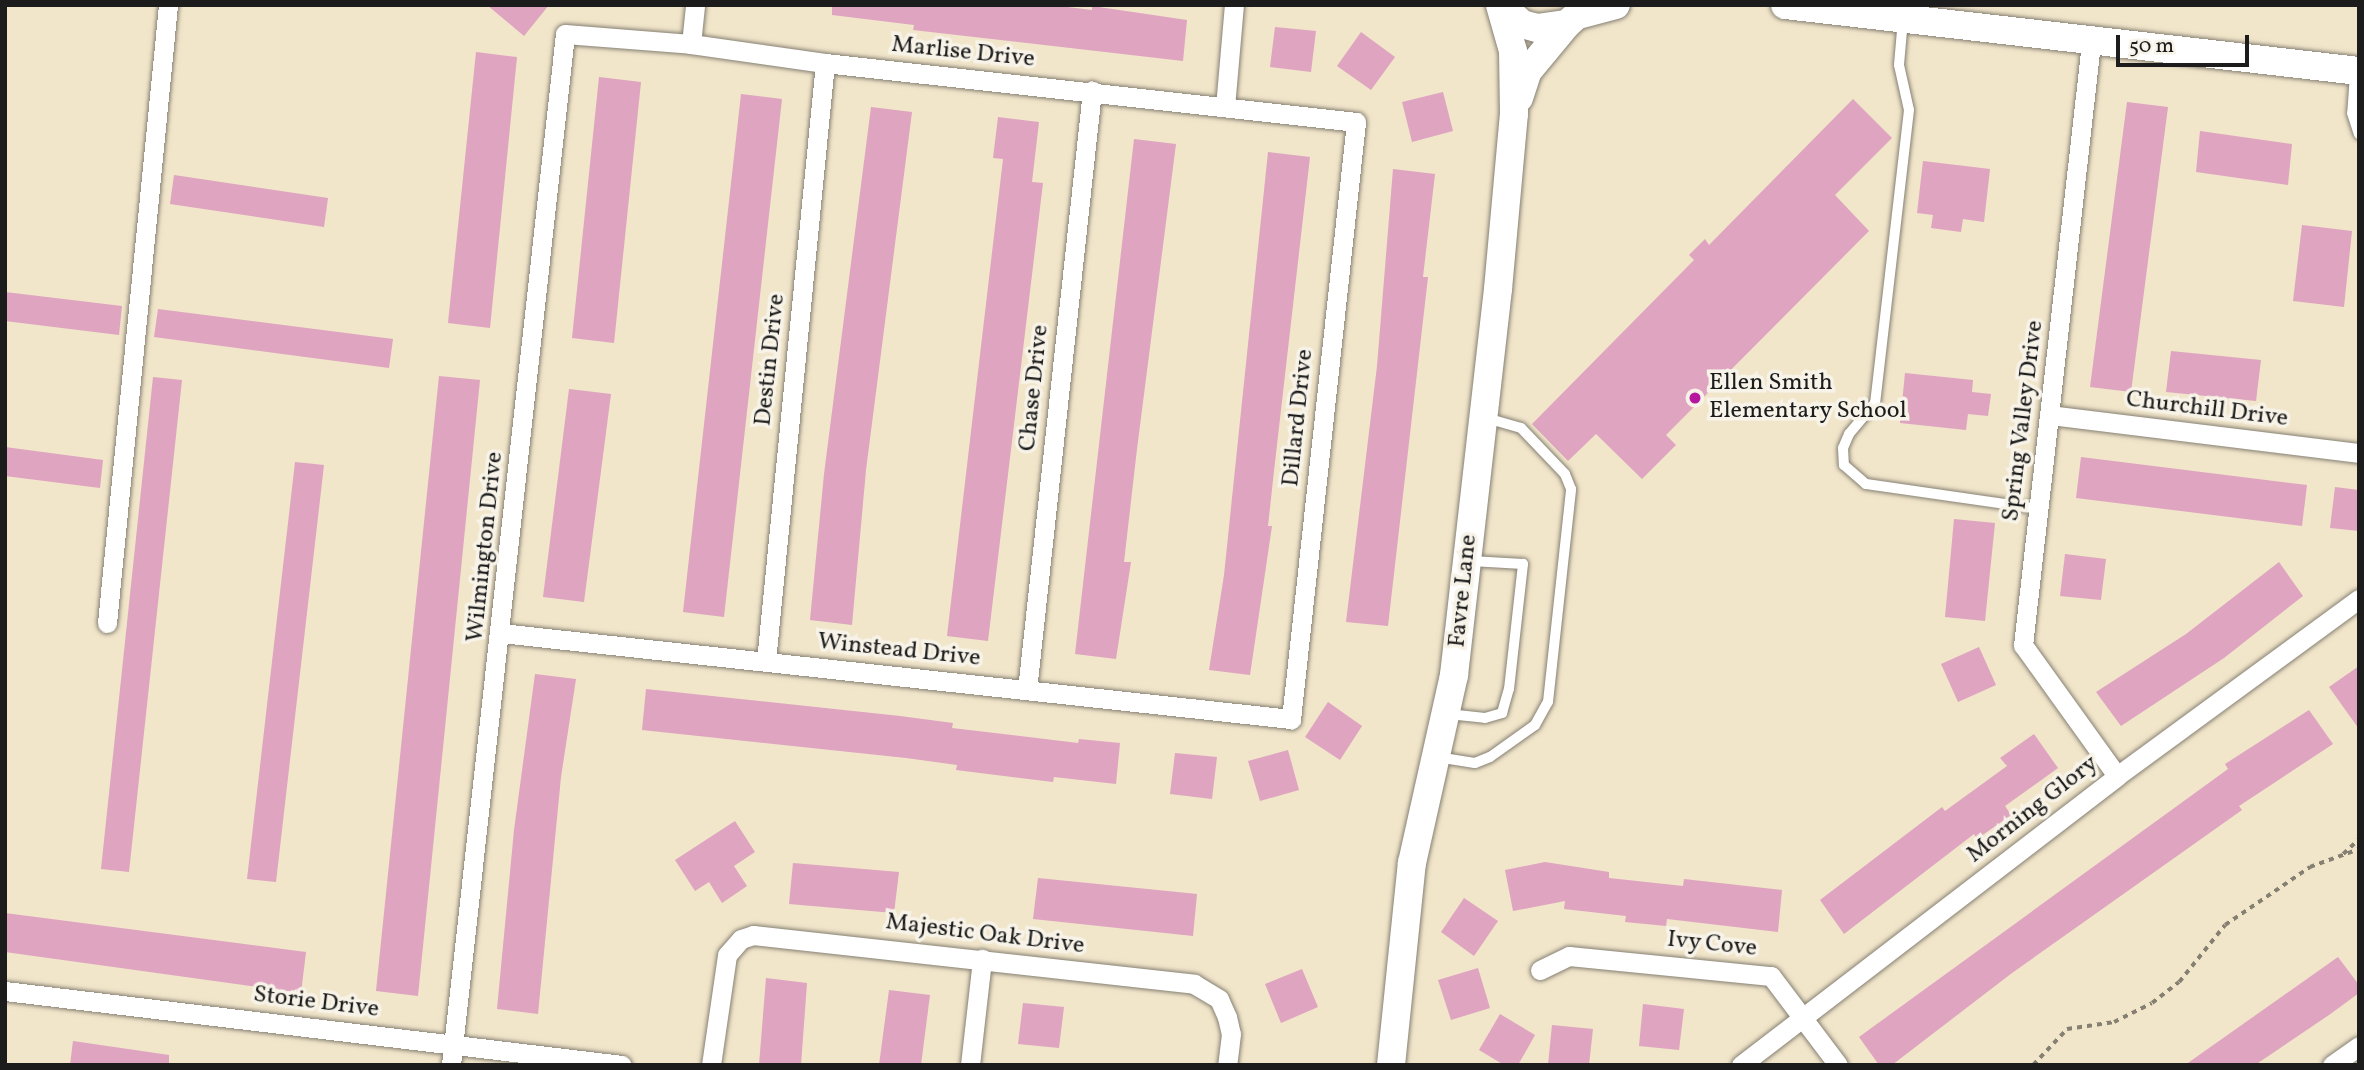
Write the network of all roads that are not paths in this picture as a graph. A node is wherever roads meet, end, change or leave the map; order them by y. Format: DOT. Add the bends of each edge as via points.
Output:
graph roads {
  1 [pos="168,5"];
  2 [pos="695,5"];
  3 [pos="1234,5"];
  4 [pos="1501,5"];
  5 [pos="1616,5"];
  6 [pos="1785,5"];
  7 [pos="1579,14"];
  8 [pos="1903,19"];
  9 [pos="565,34"];
  10 [pos="2091,43"];
  11 [pos="691,44"];
  12 [pos="825,63"];
  13 [pos="2357,70"];
  14 [pos="1091,91"];
  15 [pos="1225,107"];
  16 [pos="1514,114"];
  17 [pos="1356,122"];
  18 [pos="2359,134"];
  19 [pos="2050,415"];
  20 [pos="1483,418"];
  21 [pos="2359,453"];
  22 [pos="2039,509"];
  23 [pos="1467,561"];
  24 [pos="2358,602"];
  25 [pos="107,623"];
  26 [pos="501,633"];
  27 [pos="766,661"];
  28 [pos="1027,690"];
  29 [pos="1444,714"];
  30 [pos="1291,719"];
  31 [pos="1433,756"];
  32 [pos="2116,776"];
  33 [pos="982,959"];
  34 [pos="1540,970"];
  35 [pos="5,991"];
  36 [pos="1805,1018"];
  37 [pos="453,1044"];
  38 [pos="2359,1046"];
  39 [pos="450,1065"];
  40 [pos="622,1065"];
  41 [pos="711,1065"];
  42 [pos="970,1065"];
  43 [pos="1227,1065"];
  44 [pos="1391,1065"];
  45 [pos="1741,1065"];
  46 [pos="1838,1065"];
  47 [pos="2332,1065"];
  1 -- 25 [label="street"];
  2 -- 11 [label="street"];
  3 -- 15 [label="street"];
  4 -- 7 [label="street" via="1522,24 1537,28"];
  4 -- 16 [label="street, Favre Lane" via="1513,51"];
  5 -- 7 [label="street"];
  6 -- 8 [label="street"];
  7 -- 16 [label="street, Favre Lane" via="1528,71"];
  8 -- 10 [label="street"];
  8 -- 22 [label="lane" via="1899,65 1909,110 1875,403 1849,434 1843,448 1844,465 1866,484"];
  9 -- 11 [label="street, Marlise Drive"];
  9 -- 26 [label="street, Wilmington Drive"];
  10 -- 13 [label="street"];
  10 -- 19 [label="street, Spring Valley Drive"];
  11 -- 12 [label="street, Marlise Drive"];
  12 -- 14 [label="street, Marlise Drive"];
  12 -- 27 [label="street, Destin Drive"];
  13 -- 18 [label="lane" via="2352,113"];
  14 -- 15 [label="street, Marlise Drive"];
  14 -- 28 [label="street, Chase Drive"];
  15 -- 17 [label="street, Marlise Drive"];
  16 -- 20 [label="street, Favre Lane"];
  17 -- 30 [label="street, Dillard Drive"];
  19 -- 21 [label="street, Churchill Drive"];
  19 -- 22 [label="street, Spring Valley Drive"];
  20 -- 23 [label="street, Favre Lane"];
  20 -- 31 [label="lane" via="1521,428 1565,474 1571,489 1548,702 1535,725 1490,757 1475,763"];
  22 -- 32 [label="street, Spring Valley Drive" via="2023,645"];
  23 -- 29 [label="street, Favre Lane" via="1454,675"];
  23 -- 29 [label="lane" via="1523,564 1509,689 1502,713 1485,718"];
  24 -- 32 [label="street, Morning Glory"];
  26 -- 27 [label="street, Winstead Drive"];
  26 -- 37 [label="street, Wilmington Drive"];
  27 -- 28 [label="street, Winstead Drive"];
  28 -- 30 [label="street, Winstead Drive"];
  29 -- 31 [label="street, Favre Lane"];
  31 -- 44 [label="street, Favre Lane" via="1412,863"];
  32 -- 36 [label="street, Morning Glory"];
  33 -- 41 [label="street, Majestic Oak Drive" via="826,940 753,935 741,939 727,955"];
  33 -- 42 [label="street"];
  33 -- 43 [label="street, Majestic Oak Drive" via="1195,984 1219,999 1231,1034"];
  34 -- 36 [label="street, Ivy Cove" via="1569,956 1771,976"];
  35 -- 37 [label="street, Storie Drive"];
  36 -- 45 [label="street, Morning Glory"];
  36 -- 46 [label="street, Ivy Cove"];
  37 -- 39 [label="street, Wilmington Drive"];
  37 -- 40 [label="street, Storie Drive"];
  38 -- 47 [label="street"];
}
